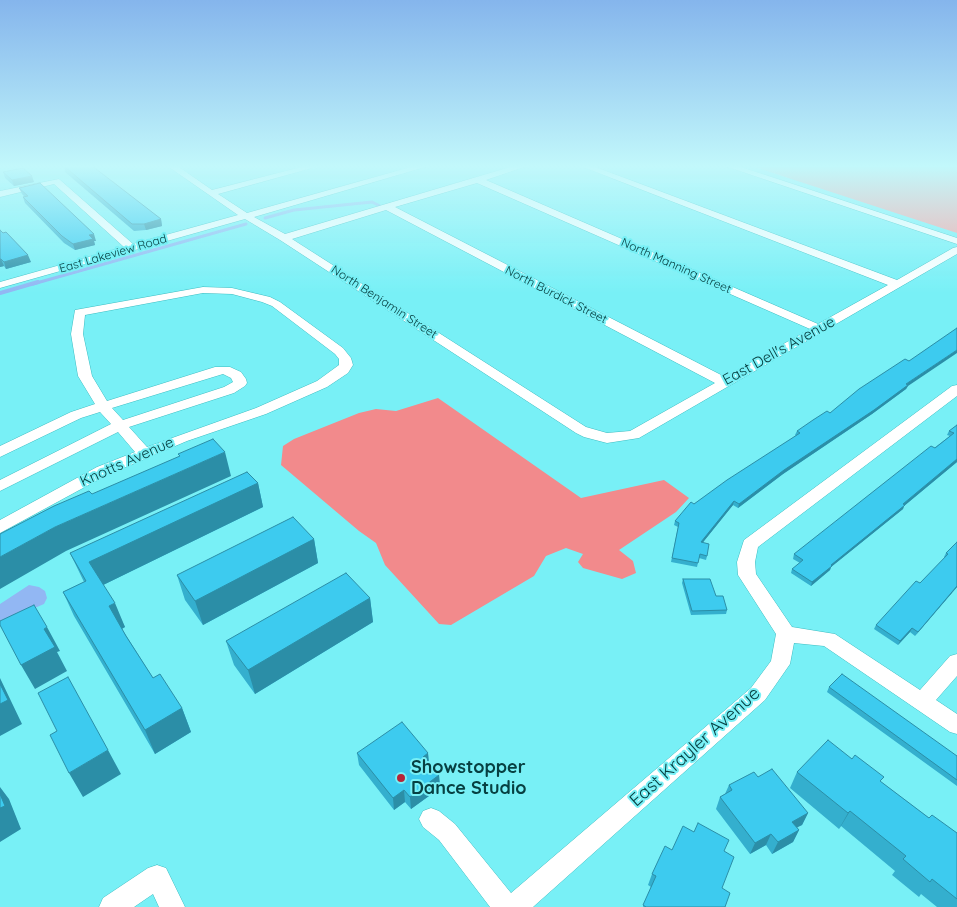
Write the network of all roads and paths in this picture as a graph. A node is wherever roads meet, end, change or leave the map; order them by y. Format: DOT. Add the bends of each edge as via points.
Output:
graph roads {
  1 [pos="85,207"];
  2 [pos="233,207"];
  3 [pos="277,207"];
  4 [pos="386,207"];
  5 [pos="387,207"];
  6 [pos="541,207"];
  7 [pos="694,207"];
  8 [pos="855,207"];
  9 [pos="246,216"];
  10 [pos="284,238"];
  11 [pos="957,241"];
  12 [pos="131,248"];
  13 [pos="957,250"];
  14 [pos="897,284"];
  15 [pos="0,285"];
  16 [pos="819,329"];
  17 [pos="724,382"];
  18 [pos="957,389"];
  19 [pos="103,406"];
  20 [pos="121,425"];
  21 [pos="598,437"];
  22 [pos="0,452"];
  23 [pos="144,453"];
  24 [pos="0,486"];
  25 [pos="0,527"];
  26 [pos="786,634"];
  27 [pos="957,662"];
  28 [pos="923,702"];
  29 [pos="957,725"];
  30 [pos="431,819"];
  31 [pos="516,906"];
  32 [pos="112,907"];
  33 [pos="172,907"];
  1 -- 12 [label="street"];
  2 -- 9 [label="street, North Benjamin Street"];
  3 -- 9 [label="street, East Lakeview Road"];
  4 -- 10 [label="street"];
  5 -- 17 [label="street, North Burdick Street"];
  6 -- 16 [label="street, North Manning Street"];
  7 -- 14 [label="street"];
  8 -- 11 [label="street"];
  9 -- 10 [label="street, North Benjamin Street"];
  9 -- 12 [label="street, East Lakeview Road"];
  10 -- 21 [label="street, North Benjamin Street" via="581,430"];
  12 -- 15 [label="street, East Lakeview Road"];
  13 -- 14 [label="street, East Dell's Avenue"];
  14 -- 16 [label="street, East Dell's Avenue"];
  16 -- 17 [label="street, East Dell's Avenue"];
  17 -- 21 [label="street, East Dell's Avenue" via="634,435"];
  18 -- 26 [label="street" via="750,544 747,576"];
  19 -- 20 [label="street"];
  19 -- 20 [label="street" via="215,371 225,370 239,380 240,383 229,390"];
  19 -- 22 [label="street" via="76,415"];
  19 -- 23 [label="street, Knotts Avenue" via="85,376 77,334 79,313 202,290 252,295 284,309 345,358 344,370 336,376 261,411"];
  20 -- 23 [label="street"];
  20 -- 24 [label="street"];
  23 -- 25 [label="street, Knotts Avenue" via="93,476"];
  26 -- 28 [label="street" via="828,639"];
  26 -- 31 [label="street, East Krayler Avenue" via="780,664 758,694"];
  27 -- 28 [label="street"];
  28 -- 29 [label="street"];
  30 -- 31 [label="street"];
  32 -- 33 [label="street" via="157,877"];
}
